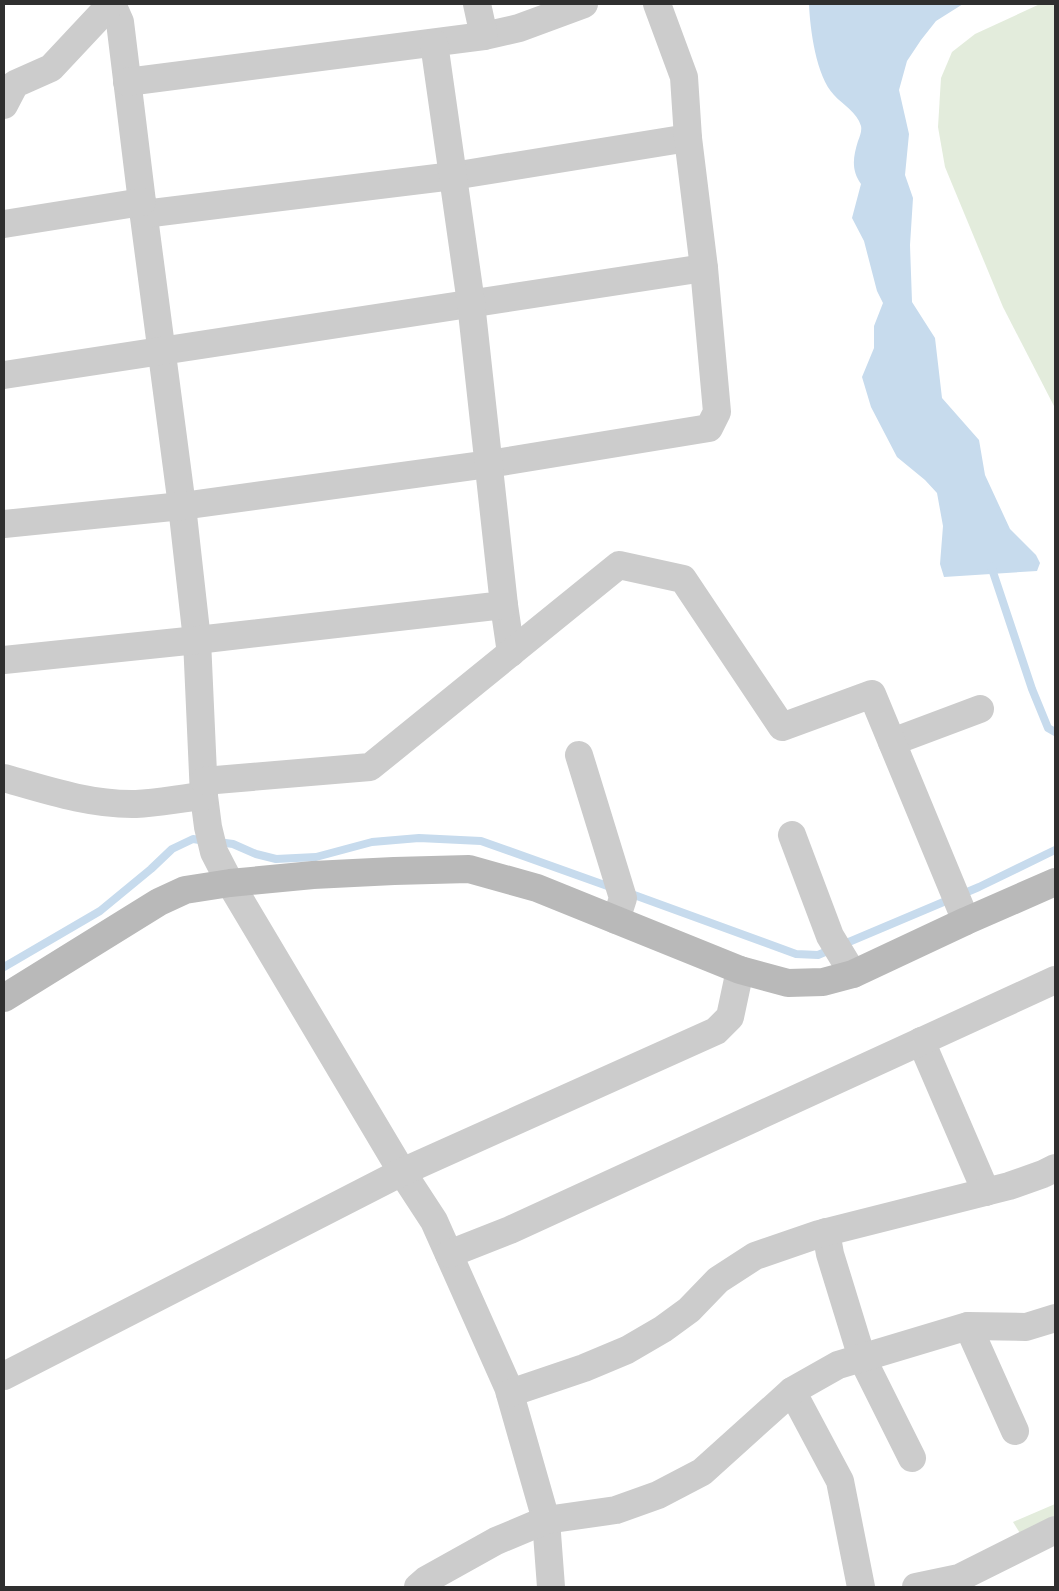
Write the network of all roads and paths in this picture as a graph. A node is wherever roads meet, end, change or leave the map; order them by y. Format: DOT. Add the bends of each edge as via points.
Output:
graph roads {
  1 [pos="111,4"];
  2 [pos="477,4"];
  3 [pos="584,4"];
  4 [pos="657,4"];
  5 [pos="484,36"];
  6 [pos="434,43"];
  7 [pos="127,82"];
  8 [pos="4,105"];
  9 [pos="688,138"];
  10 [pos="453,176"];
  11 [pos="143,208"];
  12 [pos="4,224"];
  13 [pos="704,268"];
  14 [pos="471,303"];
  15 [pos="162,350"];
  16 [pos="4,375"];
  17 [pos="489,464"];
  18 [pos="182,506"];
  19 [pos="4,524"];
  20 [pos="504,605"];
  21 [pos="197,640"];
  22 [pos="512,653"];
  23 [pos="4,660"];
  24 [pos="980,709"];
  25 [pos="892,742"];
  26 [pos="580,756"];
  27 [pos="4,778"];
  28 [pos="204,788"];
  29 [pos="792,835"];
  30 [pos="1055,882"];
  31 [pos="230,883"];
  32 [pos="616,920"];
  33 [pos="966,921"];
  34 [pos="740,970"];
  35 [pos="853,974"];
  36 [pos="1055,980"];
  37 [pos="4,998"];
  38 [pos="921,1040"];
  39 [pos="1055,1168"];
  40 [pos="402,1172"];
  41 [pos="986,1192"];
  42 [pos="826,1232"];
  43 [pos="449,1254"];
  44 [pos="1055,1318"];
  45 [pos="968,1326"];
  46 [pos="862,1358"];
  47 [pos="4,1376"];
  48 [pos="792,1392"];
  49 [pos="510,1393"];
  50 [pos="1015,1431"];
  51 [pos="912,1458"];
  52 [pos="546,1520"];
  53 [pos="1055,1530"];
  54 [pos="418,1587"];
  55 [pos="551,1587"];
  56 [pos="861,1587"];
  57 [pos="916,1587"];
  1 -- 7 [label="street" via="120,22"];
  1 -- 8 [label="street" via="52,68 15,84"];
  2 -- 5 [label="street"];
  3 -- 5 [label="street" via="519,28"];
  4 -- 9 [label="street" via="684,77"];
  5 -- 6 [label="street"];
  6 -- 7 [label="street"];
  6 -- 10 [label="street"];
  7 -- 11 [label="street"];
  9 -- 10 [label="street"];
  9 -- 13 [label="street"];
  10 -- 11 [label="street"];
  10 -- 14 [label="street"];
  11 -- 12 [label="street"];
  11 -- 15 [label="street"];
  13 -- 14 [label="street"];
  13 -- 17 [label="street" via="717,412 709,428"];
  14 -- 15 [label="street"];
  14 -- 17 [label="street"];
  15 -- 16 [label="street"];
  15 -- 18 [label="street"];
  17 -- 18 [label="street"];
  17 -- 20 [label="street"];
  18 -- 19 [label="street"];
  18 -- 21 [label="street"];
  20 -- 21 [label="street"];
  20 -- 22 [label="street"];
  21 -- 23 [label="street"];
  21 -- 28 [label="street"];
  22 -- 25 [label="street" via="619,565 683,579 782,726 872,694"];
  22 -- 28 [label="street" via="370,767"];
  24 -- 25 [label="street"];
  25 -- 33 [label="street"];
  26 -- 32 [label="street" via="623,898"];
  27 -- 28 [label="street" via="58,794 135,804"];
  28 -- 31 [label="street" via="211,840"];
  29 -- 35 [label="street" via="830,936"];
  30 -- 33 [label="street"];
  31 -- 32 [label="street" via="313,875 469,870 537,888"];
  31 -- 37 [label="street" via="185,890 159,902"];
  31 -- 40 [label="street"];
  32 -- 34 [label="street"];
  33 -- 35 [label="street"];
  34 -- 35 [label="street" via="788,983 823,982"];
  34 -- 40 [label="street" via="730,1017 716,1031"];
  36 -- 38 [label="street"];
  38 -- 41 [label="street"];
  38 -- 43 [label="street" via="510,1230"];
  39 -- 41 [label="street"];
  40 -- 43 [label="street" via="434,1221"];
  40 -- 47 [label="street"];
  41 -- 42 [label="street"];
  42 -- 46 [label="street"];
  42 -- 49 [label="street" via="755,1256 718,1280 689,1310 628,1350"];
  43 -- 49 [label="street"];
  44 -- 45 [label="street" via="1026,1327"];
  45 -- 46 [label="street"];
  45 -- 50 [label="street"];
  46 -- 48 [label="street" via="838,1365"];
  46 -- 51 [label="street"];
  48 -- 52 [label="street" via="702,1472 688,1480 616,1510"];
  48 -- 56 [label="street" via="840,1481"];
  49 -- 52 [label="street"];
  52 -- 54 [label="street" via="496,1541"];
  52 -- 55 [label="street"];
  53 -- 57 [label="street" via="959,1578"];
}
